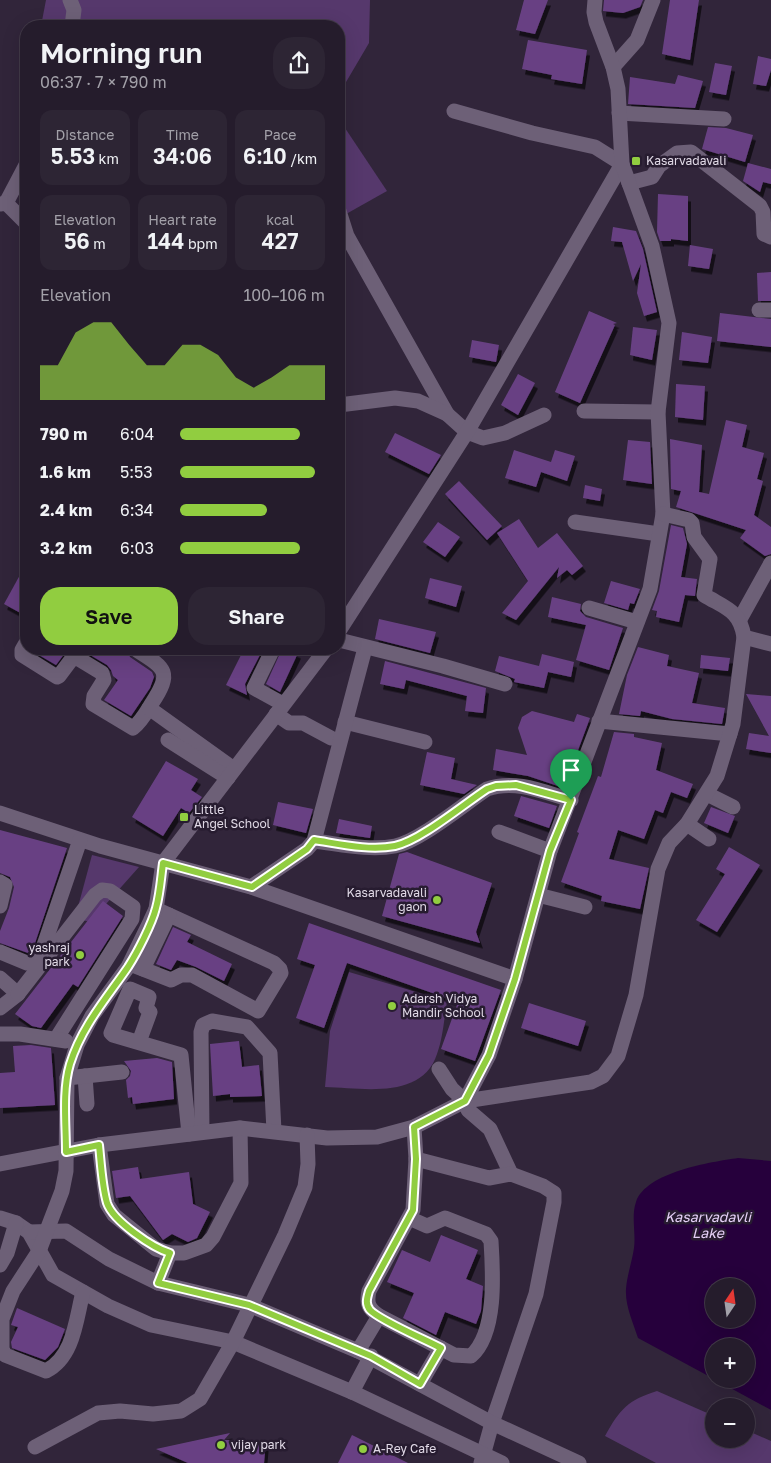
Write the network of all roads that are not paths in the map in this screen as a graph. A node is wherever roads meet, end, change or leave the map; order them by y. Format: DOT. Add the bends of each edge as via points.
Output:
graph roads {
  1 [pos="70,0"];
  2 [pos="595,0"];
  3 [pos="653,0"];
  4 [pos="73,20"];
  5 [pos="613,67"];
  6 [pos="454,111"];
  7 [pos="619,112"];
  8 [pos="724,119"];
  9 [pos="622,164"];
  10 [pos="20,174"];
  11 [pos="629,182"];
  12 [pos="3,203"];
  13 [pos="20,218"];
  14 [pos="345,228"];
  15 [pos="771,237"];
  16 [pos="345,404"];
  17 [pos="584,412"];
  18 [pos="658,412"];
  19 [pos="447,414"];
  20 [pos="544,415"];
  21 [pos="467,432"];
  22 [pos="663,514"];
  23 [pos="575,522"];
  24 [pos="659,534"];
  25 [pos="771,564"];
  26 [pos="589,608"];
  27 [pos="740,619"];
  28 [pos="345,621"];
  29 [pos="637,622"];
  30 [pos="744,637"];
  31 [pos="345,642"];
  32 [pos="771,644"];
  33 [pos="365,648"];
  34 [pos="22,655"];
  35 [pos="144,655"];
  36 [pos="270,655"];
  37 [pos="321,655"];
  38 [pos="505,684"];
  39 [pos="149,708"];
  40 [pos="279,709"];
  41 [pos="599,721"];
  42 [pos="345,722"];
  43 [pos="730,734"];
  44 [pos="331,738"];
  45 [pos="168,740"];
  46 [pos="425,742"];
  47 [pos="231,773"];
  48 [pos="707,794"];
  49 [pos="571,800"];
  50 [pos="733,807"];
  51 [pos="0,812"];
  52 [pos="687,824"];
  53 [pos="499,832"];
  54 [pos="709,839"];
  55 [pos="80,840"];
  56 [pos="314,840"];
  57 [pos="550,851"];
  58 [pos="163,863"];
  59 [pos="0,882"];
  60 [pos="252,887"];
  61 [pos="538,895"];
  62 [pos="0,906"];
  63 [pos="133,907"];
  64 [pos="585,907"];
  65 [pos="158,915"];
  66 [pos="0,952"];
  67 [pos="136,966"];
  68 [pos="0,978"];
  69 [pos="515,979"];
  70 [pos="18,994"];
  71 [pos="0,1008"];
  72 [pos="0,1034"];
  73 [pos="56,1039"];
  74 [pos="139,1042"];
  75 [pos="77,1045"];
  76 [pos="439,1069"];
  77 [pos="122,1072"];
  78 [pos="85,1076"];
  79 [pos="67,1078"];
  80 [pos="465,1101"];
  81 [pos="87,1104"];
  82 [pos="414,1127"];
  83 [pos="240,1128"];
  84 [pos="274,1131"];
  85 [pos="196,1133"];
  86 [pos="307,1135"];
  87 [pos="99,1145"];
  88 [pos="66,1152"];
  89 [pos="416,1159"];
  90 [pos="0,1164"];
  91 [pos="511,1174"];
  92 [pos="0,1218"];
  93 [pos="408,1218"];
  94 [pos="16,1223"];
  95 [pos="46,1231"];
  96 [pos="29,1232"];
  97 [pos="39,1251"];
  98 [pos="170,1253"];
  99 [pos="0,1265"];
  100 [pos="158,1283"];
  101 [pos="83,1292"];
  102 [pos="249,1305"];
  103 [pos="379,1316"];
  104 [pos="233,1342"];
  105 [pos="441,1348"];
  106 [pos="365,1354"];
  107 [pos="420,1384"];
  108 [pos="352,1392"];
  109 [pos="492,1423"];
  110 [pos="36,1447"];
  111 [pos="483,1459"];
  112 [pos="502,1463"];
  113 [pos="579,1463"];
  1 -- 4 [label="street" via="74,10"];
  2 -- 5 [label="street" via="596,22"];
  3 -- 5 [label="street" via="637,40"];
  5 -- 7 [label="street"];
  6 -- 9 [label="street" via="595,148"];
  7 -- 8 [label="street"];
  7 -- 9 [label="street"];
  9 -- 11 [label="street"];
  9 -- 21 [label="street"];
  10 -- 12 [label="street"];
  11 -- 15 [label="street" via="652,177 659,166 677,153 691,152 760,206 764,234"];
  11 -- 18 [label="street" via="652,246 669,323"];
  12 -- 13 [label="street"];
  14 -- 19 [label="street"];
  16 -- 19 [label="street" via="395,398 418,401"];
  17 -- 18 [label="street"];
  18 -- 22 [label="street"];
  19 -- 21 [label="street"];
  20 -- 21 [label="street" via="505,433 483,438"];
  21 -- 28 [label="street"];
  22 -- 24 [label="street"];
  22 -- 27 [label="street" via="692,523 694,537 710,559 704,595"];
  23 -- 24 [label="street"];
  24 -- 29 [label="street" via="650,589"];
  25 -- 27 [label="street"];
  26 -- 29 [label="street"];
  27 -- 30 [label="street"];
  29 -- 41 [label="street"];
  30 -- 32 [label="street"];
  30 -- 43 [label="street"];
  31 -- 33 [label="street"];
  33 -- 38 [label="street"];
  33 -- 42 [label="street"];
  34 -- 39 [label="street" via="56,677 74,656 102,673 104,680 94,696 94,704 130,727 137,725"];
  35 -- 39 [label="street" via="164,673 164,684"];
  36 -- 40 [label="street" via="254,688"];
  37 -- 40 [label="street"];
  39 -- 47 [label="street"];
  40 -- 44 [label="street" via="289,723 302,723"];
  40 -- 47 [label="street"];
  41 -- 43 [label="street"];
  41 -- 49 [label="street"];
  42 -- 46 [label="street"];
  42 -- 56 [label="street"];
  43 -- 48 [label="street" via="718,776"];
  45 -- 47 [label="street"];
  47 -- 58 [label="street"];
  48 -- 50 [label="street"];
  48 -- 52 [label="street"];
  49 -- 56 [label="street" via="516,785 496,786 396,846 369,848"];
  49 -- 57 [label="street"];
  51 -- 55 [label="street"];
  52 -- 54 [label="street"];
  52 -- 80 [label="street" via="669,843 658,869 636,995 618,1056 602,1076 591,1082"];
  53 -- 57 [label="street"];
  55 -- 58 [label="street"];
  55 -- 66 [label="street" via="41,954 32,963 27,963"];
  56 -- 60 [label="street" via="307,849"];
  57 -- 61 [label="street"];
  58 -- 60 [label="street"];
  58 -- 65 [label="street"];
  59 -- 62 [label="street" via="5,889"];
  60 -- 69 [label="street"];
  61 -- 64 [label="street"];
  61 -- 69 [label="street"];
  63 -- 65 [label="street"];
  63 -- 70 [label="street" via="110,890 102,890 95,895"];
  63 -- 73 [label="street" via="132,919"];
  65 -- 67 [label="street"];
  65 -- 67 [label="street" via="274,963 281,973 258,1011 192,975 170,980"];
  67 -- 75 [label="street" via="92,1016"];
  68 -- 70 [label="street"];
  69 -- 80 [label="street" via="489,1055"];
  70 -- 71 [label="street"];
  72 -- 73 [label="street"];
  73 -- 75 [label="street"];
  74 -- 85 [label="street" via="181,1055"];
  75 -- 79 [label="street"];
  76 -- 80 [label="street" via="452,1090"];
  77 -- 78 [label="street"];
  78 -- 79 [label="street"];
  78 -- 81 [label="street"];
  79 -- 88 [label="street"];
  80 -- 82 [label="street"];
  80 -- 91 [label="street" via="468,1110 490,1129"];
  82 -- 86 [label="street" via="377,1137"];
  82 -- 89 [label="street"];
  83 -- 84 [label="street"];
  83 -- 85 [label="street"];
  83 -- 98 [label="street" via="241,1183 213,1237 199,1248"];
  84 -- 85 [label="street" via="270,1053 247,1027 212,1022 203,1025 201,1032"];
  84 -- 86 [label="street"];
  85 -- 87 [label="street"];
  86 -- 102 [label="street" via="305,1187 285,1235"];
  87 -- 88 [label="street"];
  87 -- 98 [label="street" via="107,1204 114,1216 156,1249"];
  88 -- 90 [label="street"];
  88 -- 95 [label="street" via="62,1190"];
  89 -- 91 [label="street" via="489,1178"];
  89 -- 93 [label="street" via="413,1210"];
  91 -- 109 [label="street" via="543,1186 554,1194 554,1202 536,1294"];
  92 -- 94 [label="street"];
  93 -- 103 [label="street" via="366,1301 370,1310"];
  93 -- 105 [label="street" via="427,1226 444,1218 486,1234 491,1241 493,1293 488,1321 477,1350 463,1357"];
  94 -- 96 [label="street"];
  94 -- 99 [label="street"];
  95 -- 96 [label="street"];
  95 -- 97 [label="street"];
  95 -- 100 [label="street" via="66,1231 109,1259"];
  96 -- 97 [label="street"];
  97 -- 101 [label="street" via="53,1275"];
  97 -- 101 [label="street" via="13,1291 2,1319 2,1349 6,1355 46,1371 51,1368 68,1350"];
  98 -- 100 [label="street"];
  100 -- 102 [label="street"];
  101 -- 104 [label="street" via="151,1325"];
  102 -- 104 [label="street"];
  102 -- 106 [label="street"];
  103 -- 105 [label="street"];
  103 -- 106 [label="street"];
  104 -- 108 [label="street"];
  104 -- 110 [label="street" via="200,1398 181,1411 98,1413"];
  105 -- 107 [label="street"];
  106 -- 107 [label="street"];
  106 -- 108 [label="street"];
  107 -- 109 [label="street"];
  108 -- 111 [label="street"];
  109 -- 111 [label="street"];
  109 -- 113 [label="street"];
  111 -- 112 [label="street"];
}
